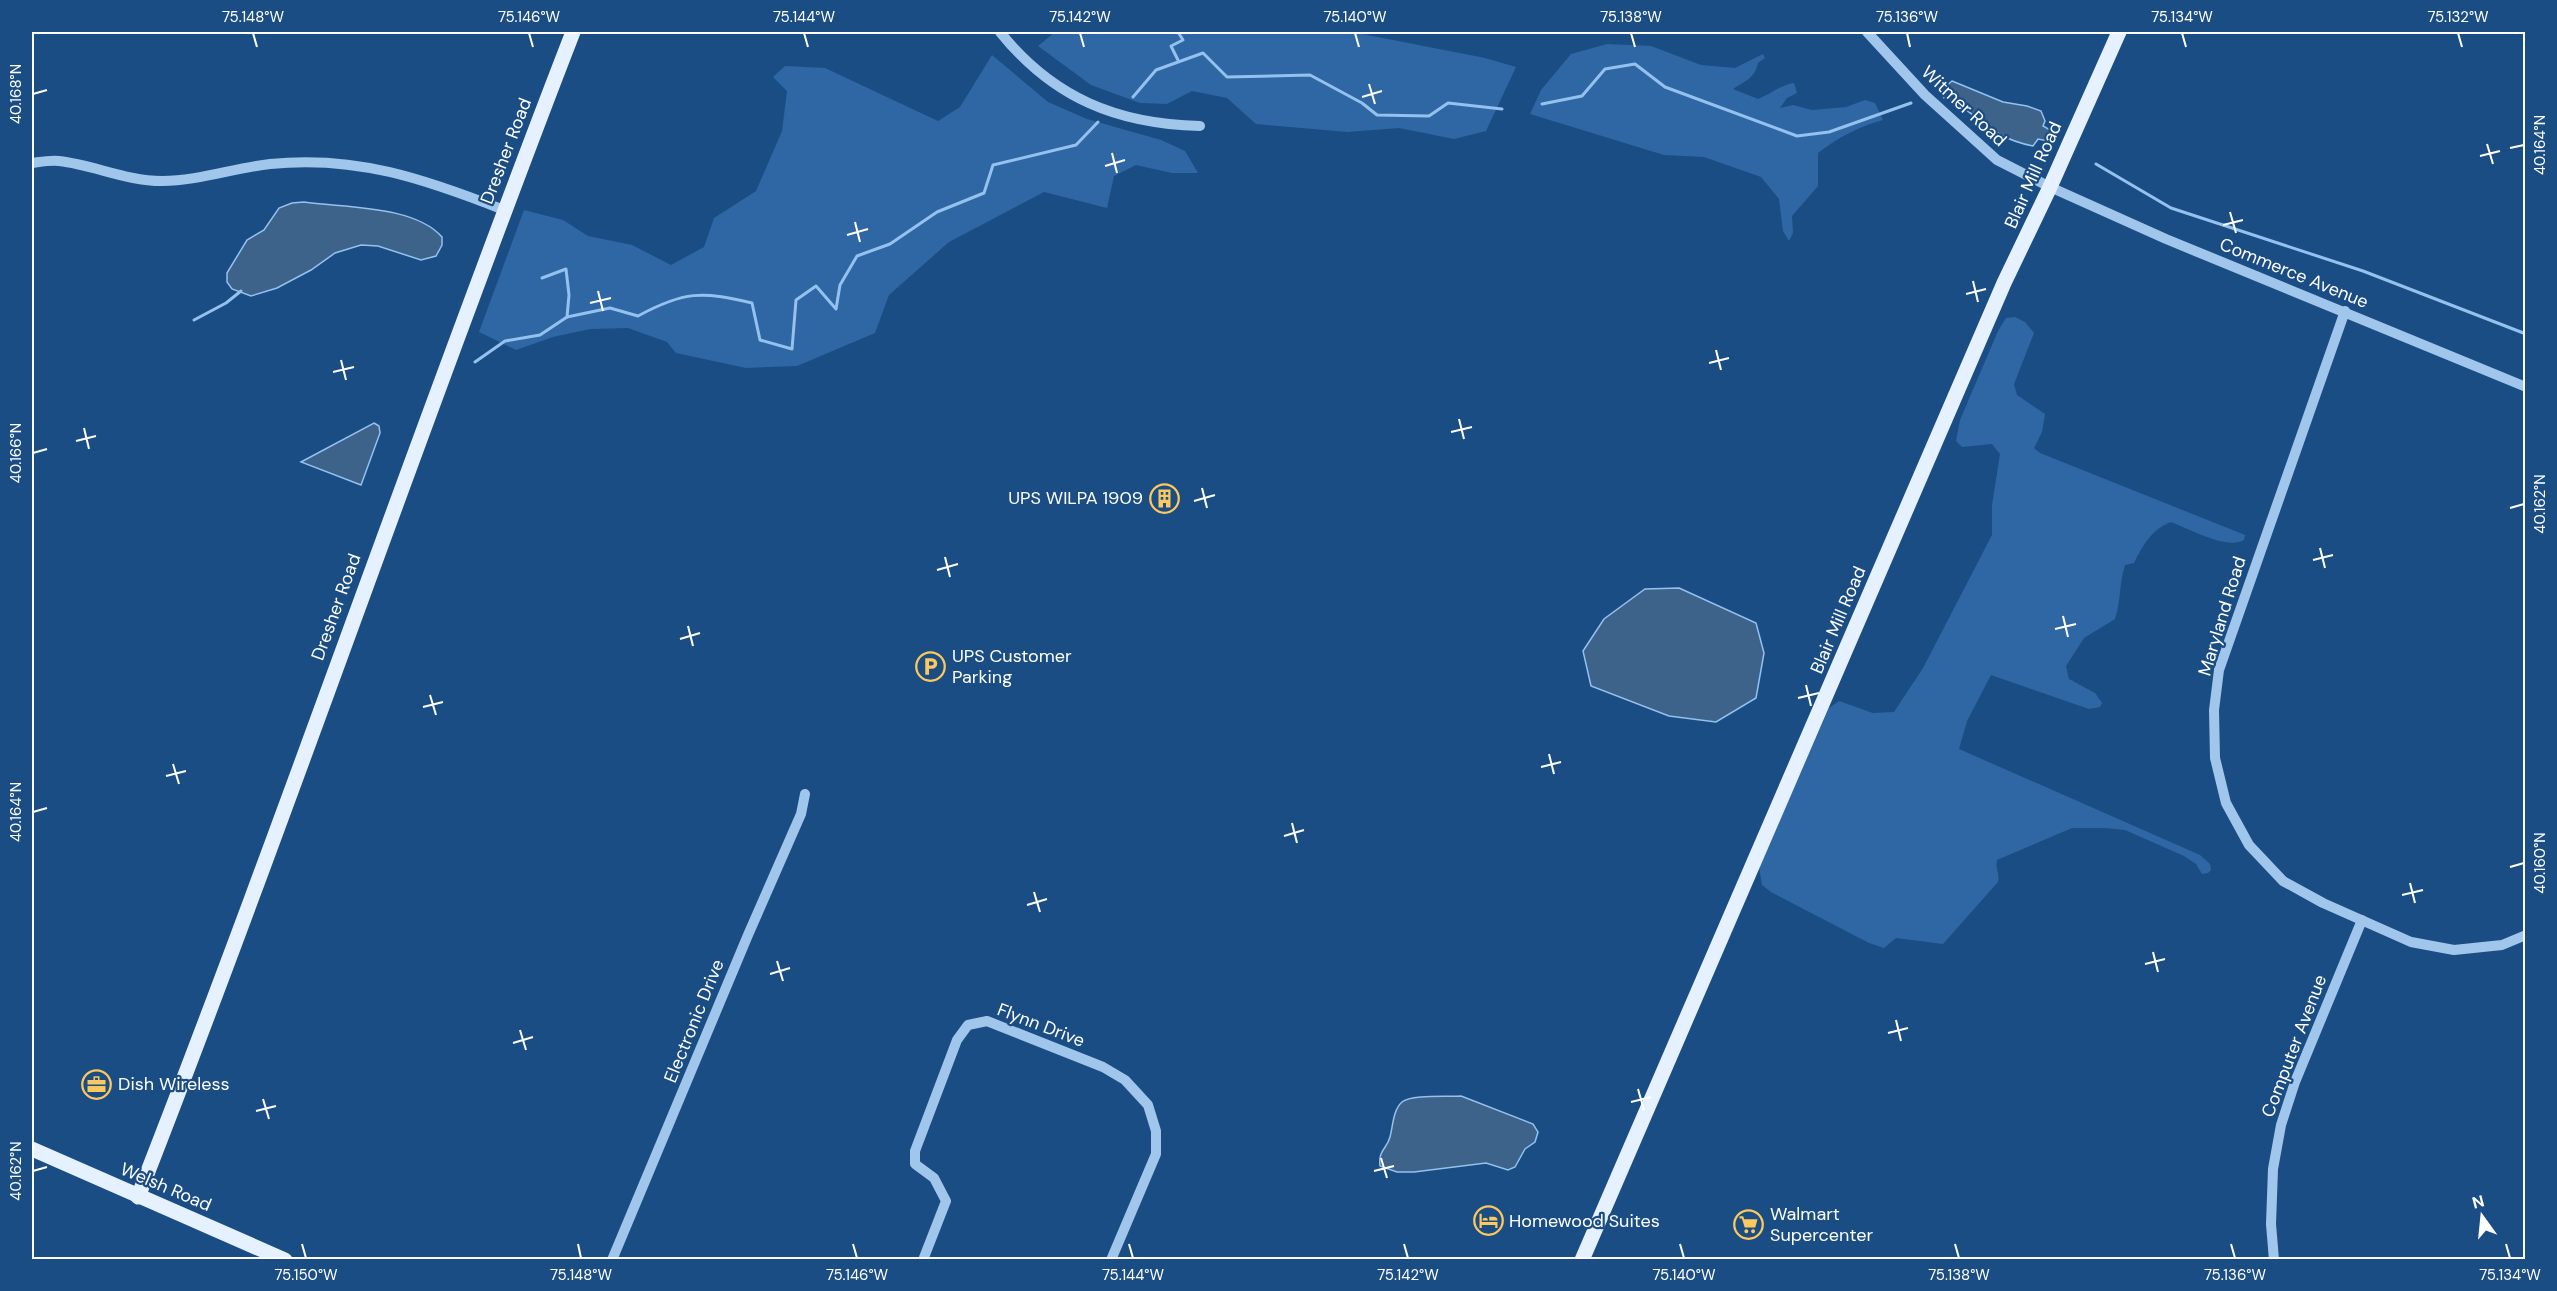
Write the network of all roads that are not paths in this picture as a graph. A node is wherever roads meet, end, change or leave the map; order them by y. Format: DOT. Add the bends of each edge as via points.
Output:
graph roads {
  1 [pos="573,32"];
  2 [pos="1000,32"];
  3 [pos="1867,32"];
  4 [pos="2119,32"];
  5 [pos="1200,126"];
  6 [pos="32,163"];
  7 [pos="2050,187"];
  8 [pos="504,210"];
  9 [pos="2345,311"];
  10 [pos="2526,387"];
  11 [pos="805,794"];
  12 [pos="2362,921"];
  13 [pos="2526,935"];
  14 [pos="32,1149"];
  15 [pos="138,1197"];
  16 [pos="285,1260"];
  17 [pos="612,1260"];
  18 [pos="923,1260"];
  19 [pos="1111,1260"];
  20 [pos="1582,1260"];
  21 [pos="2274,1260"];
  1 -- 8 [label="main road, Dresher Road"];
  2 -- 5 [label="street" via="1051,82 1097,108 1138,120"];
  3 -- 7 [label="street, Witmer Road" via="1924,95 1996,160"];
  4 -- 7 [label="main road, Blair Mill Road"];
  6 -- 8 [label="street" via="57,161 122,177 162,181 269,164 349,163 439,185"];
  7 -- 9 [label="street, Commerce Avenue"];
  7 -- 20 [label="main road, Blair Mill Road" via="2004,283"];
  8 -- 15 [label="main road, Dresher Road" via="255,892"];
  9 -- 10 [label="street, Commerce Avenue"];
  9 -- 12 [label="street, Maryland Road" via="2219,670 2215,748 2226,803 2249,845 2283,881"];
  11 -- 17 [label="street, Electronic Drive" via="801,814"];
  12 -- 13 [label="street, Maryland Road" via="2411,942 2454,950 2502,945"];
  12 -- 21 [label="street, Computer Avenue" via="2281,1125 2273,1169"];
  14 -- 15 [label="main road, Welsh Road"];
  15 -- 16 [label="main road, Welsh Road"];
  18 -- 19 [label="street, Flynn Drive" via="946,1201 934,1178 915,1164 915,1151 957,1040 968,1025 987,1021 1103,1067 1125,1080 1148,1105 1156,1131 1156,1154"];
}
